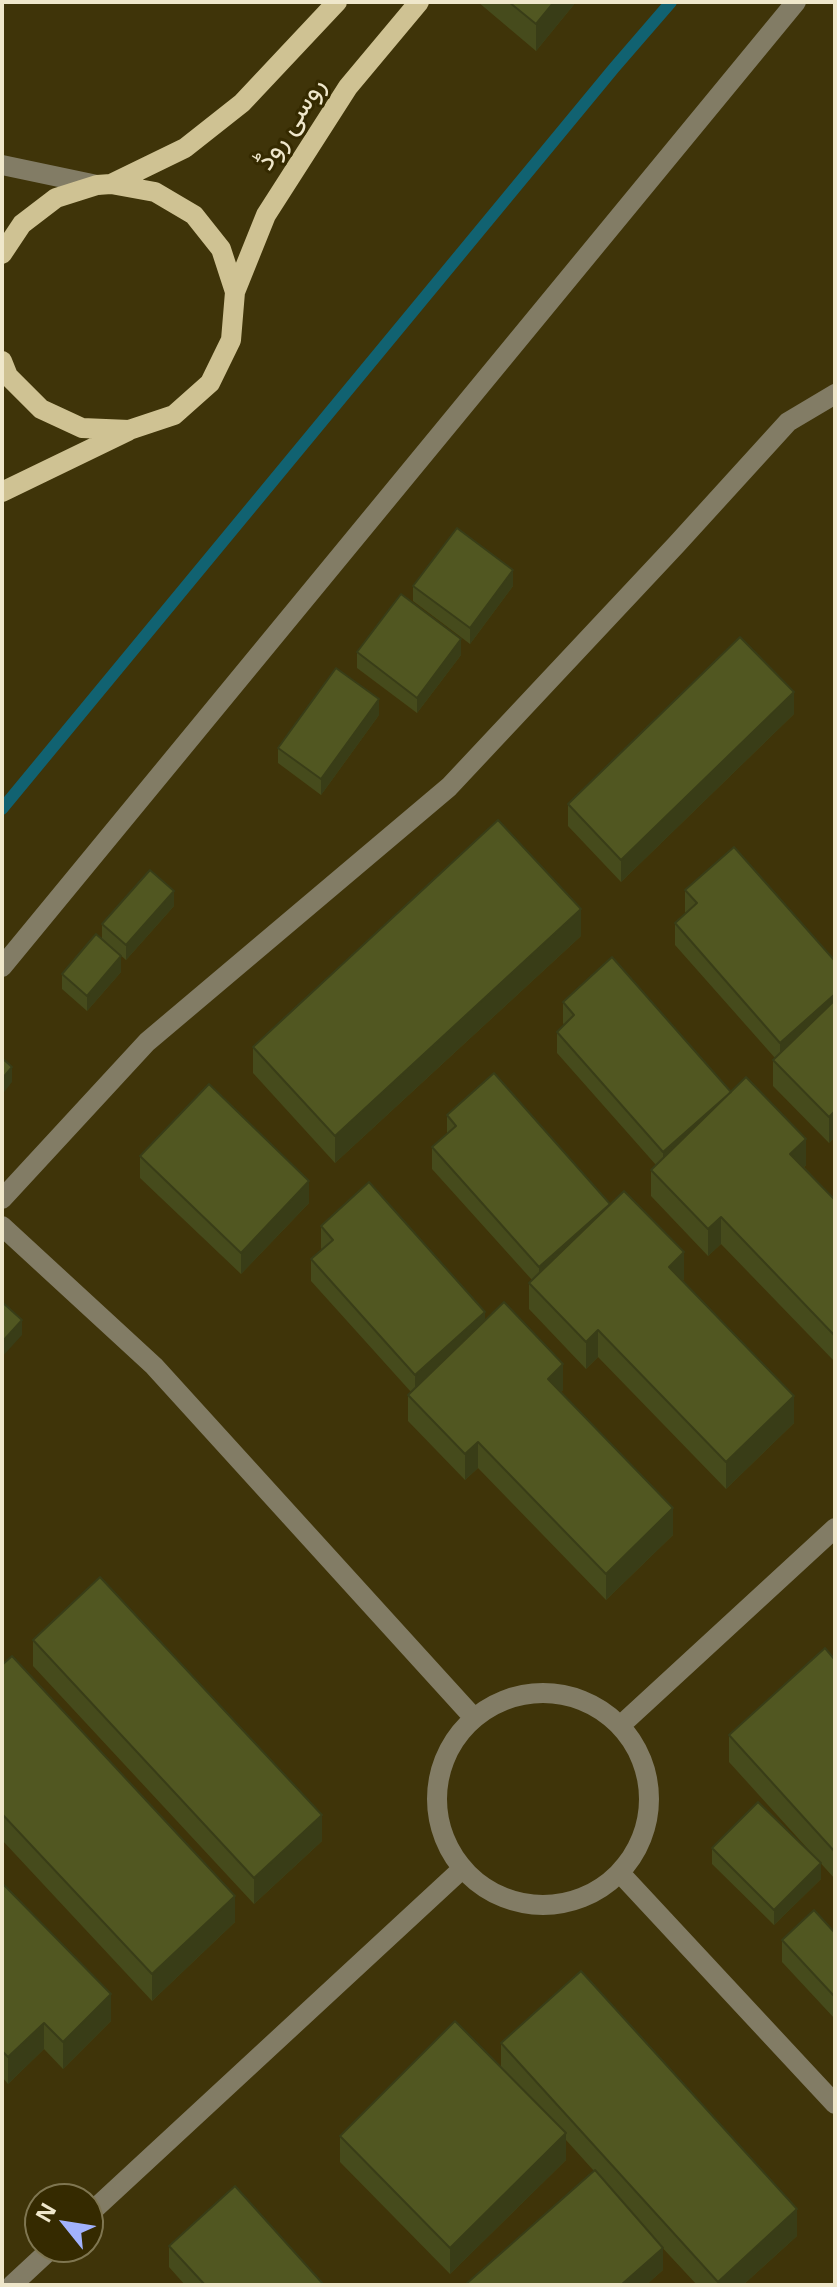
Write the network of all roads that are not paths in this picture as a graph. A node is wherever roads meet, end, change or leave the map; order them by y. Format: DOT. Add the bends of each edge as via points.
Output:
graph roads {
  1 [pos="337,2"];
  2 [pos="419,2"];
  3 [pos="796,2"];
  4 [pos="2,165"];
  5 [pos="104,185"];
  6 [pos="2,254"];
  7 [pos="235,292"];
  8 [pos="2,361"];
  9 [pos="835,394"];
  10 [pos="129,430"];
  11 [pos="2,492"];
  12 [pos="2,967"];
  13 [pos="2,1199"];
  14 [pos="2,1226"];
  15 [pos="835,1528"];
  16 [pos="474,1718"];
  17 [pos="621,1725"];
  18 [pos="462,1869"];
  19 [pos="620,1873"];
  20 [pos="835,2104"];
  21 [pos="104,2200"];
  22 [pos="36,2263"];
  23 [pos="12,2285"];
  1 -- 5 [label="main road, روسی روڈ" via="242,103 185,148"];
  2 -- 7 [label="main road, روسی روڈ" via="348,87 266,215"];
  3 -- 12 [label="street"];
  4 -- 5 [label="street"];
  5 -- 6 [label="main road, روسی روڈ" via="56,198 22,224"];
  5 -- 7 [label="main road" via="155,192 194,215 221,249"];
  7 -- 10 [label="main road" via="231,340 210,383 174,415"];
  8 -- 10 [label="main road" via="8,376 41,409 82,428"];
  9 -- 13 [label="street" via="788,422 449,787 147,1042"];
  10 -- 11 [label="main road"];
  14 -- 16 [label="street" via="154,1366"];
  15 -- 17 [label="street"];
  16 -- 17 [label="street" via="502,1701 533,1693 565,1694 595,1706"];
  16 -- 18 [label="street" via="452,1744 440,1775 437,1808 445,1840"];
  17 -- 19 [label="street" via="639,1752 649,1783 649,1815 639,1846"];
  18 -- 19 [label="street" via="489,1892 522,1904 558,1906 592,1895"];
  18 -- 21 [label="street"];
  19 -- 20 [label="street"];
  22 -- 23 [label="street"];
}
